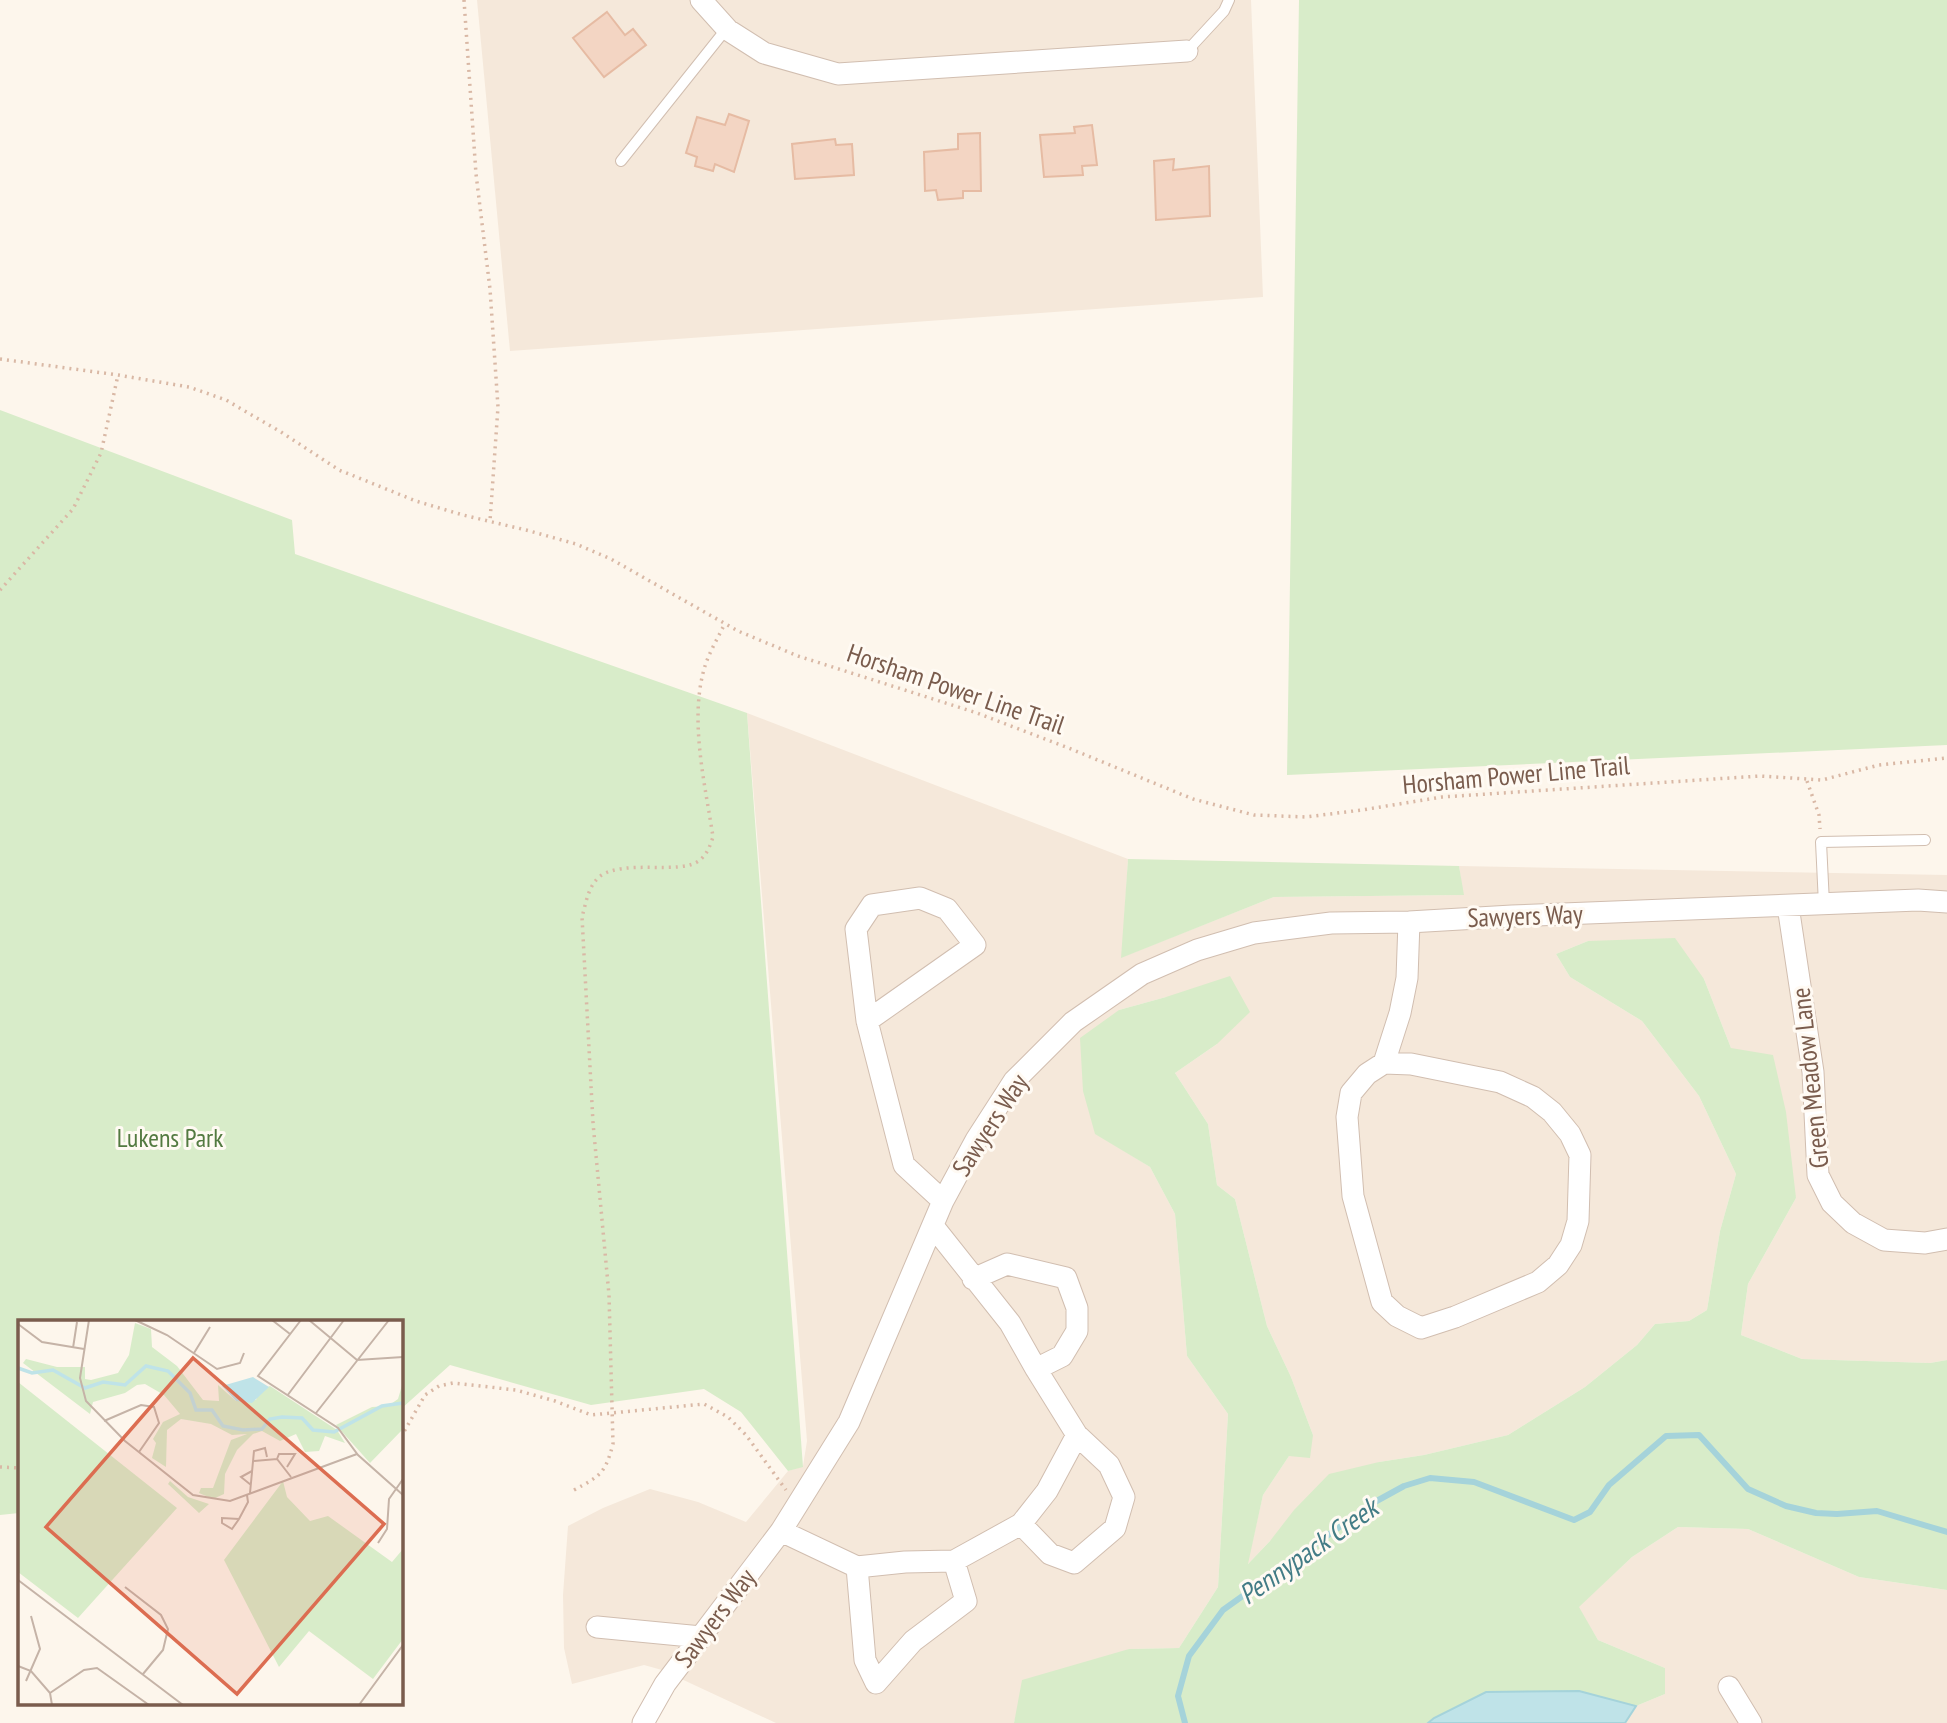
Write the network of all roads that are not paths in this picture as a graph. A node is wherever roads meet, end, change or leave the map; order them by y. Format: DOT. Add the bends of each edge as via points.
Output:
graph roads {
  1 [pos="701,0"];
  2 [pos="1230,0"];
  3 [pos="727,28"];
  4 [pos="1187,51"];
  5 [pos="621,161"];
  6 [pos="1924,840"];
  7 [pos="1947,902"];
  8 [pos="1824,904"];
  9 [pos="1788,906"];
  10 [pos="1409,922"];
  11 [pos="867,1021"];
  12 [pos="1384,1063"];
  13 [pos="943,1201"];
  14 [pos="933,1226"];
  15 [pos="1947,1239"];
  16 [pos="974,1279"];
  17 [pos="1036,1369"];
  18 [pos="1077,1434"];
  19 [pos="1021,1524"];
  20 [pos="781,1531"];
  21 [pos="954,1561"];
  22 [pos="857,1567"];
  23 [pos="597,1628"];
  24 [pos="701,1637"];
  25 [pos="1729,1687"];
  26 [pos="643,1723"];
  27 [pos="1751,1723"];
  1 -- 3 [label="street"];
  2 -- 4 [label="lane"];
  3 -- 4 [label="street" via="764,53 838,74"];
  3 -- 5 [label="lane"];
  6 -- 8 [label="lane" via="1821,842"];
  7 -- 8 [label="street, Sawyers Way"];
  8 -- 9 [label="street, Sawyers Way"];
  9 -- 10 [label="street, Sawyers Way"];
  9 -- 15 [label="street, Green Meadow Lane" via="1813,1072 1818,1175 1832,1203 1853,1223 1884,1240 1925,1243"];
  10 -- 12 [label="street" via="1407,978"];
  10 -- 13 [label="street, Sawyers Way" via="1331,923 1254,933 1197,950 1142,974 1073,1022 1014,1081"];
  11 -- 11 [label="street" via="856,929 872,905 920,898 947,909 975,945"];
  11 -- 13 [label="street" via="904,1165"];
  12 -- 12 [label="street" via="1351,1093 1347,1117 1353,1196 1382,1302 1421,1328 1538,1282 1559,1265 1578,1221 1580,1155 1570,1134 1533,1097 1500,1082"];
  13 -- 14 [label="street, Sawyers Way"];
  14 -- 16 [label="street"];
  14 -- 20 [label="street, Sawyers Way" via="849,1422"];
  16 -- 17 [label="street" via="1010,1323"];
  16 -- 17 [label="street" via="1007,1264 1066,1278 1077,1308 1077,1331 1062,1356"];
  17 -- 18 [label="street"];
  18 -- 19 [label="street" via="1047,1491"];
  18 -- 19 [label="street" via="1109,1465 1124,1497 1115,1528 1074,1563 1050,1554"];
  19 -- 21 [label="street"];
  20 -- 22 [label="street"];
  20 -- 24 [label="street, Sawyers Way"];
  21 -- 22 [label="street"];
  21 -- 22 [label="street" via="966,1601 913,1641 876,1683 865,1660"];
  23 -- 24 [label="street"];
  24 -- 26 [label="street, Sawyers Way" via="665,1684"];
  25 -- 27 [label="street"];
}
